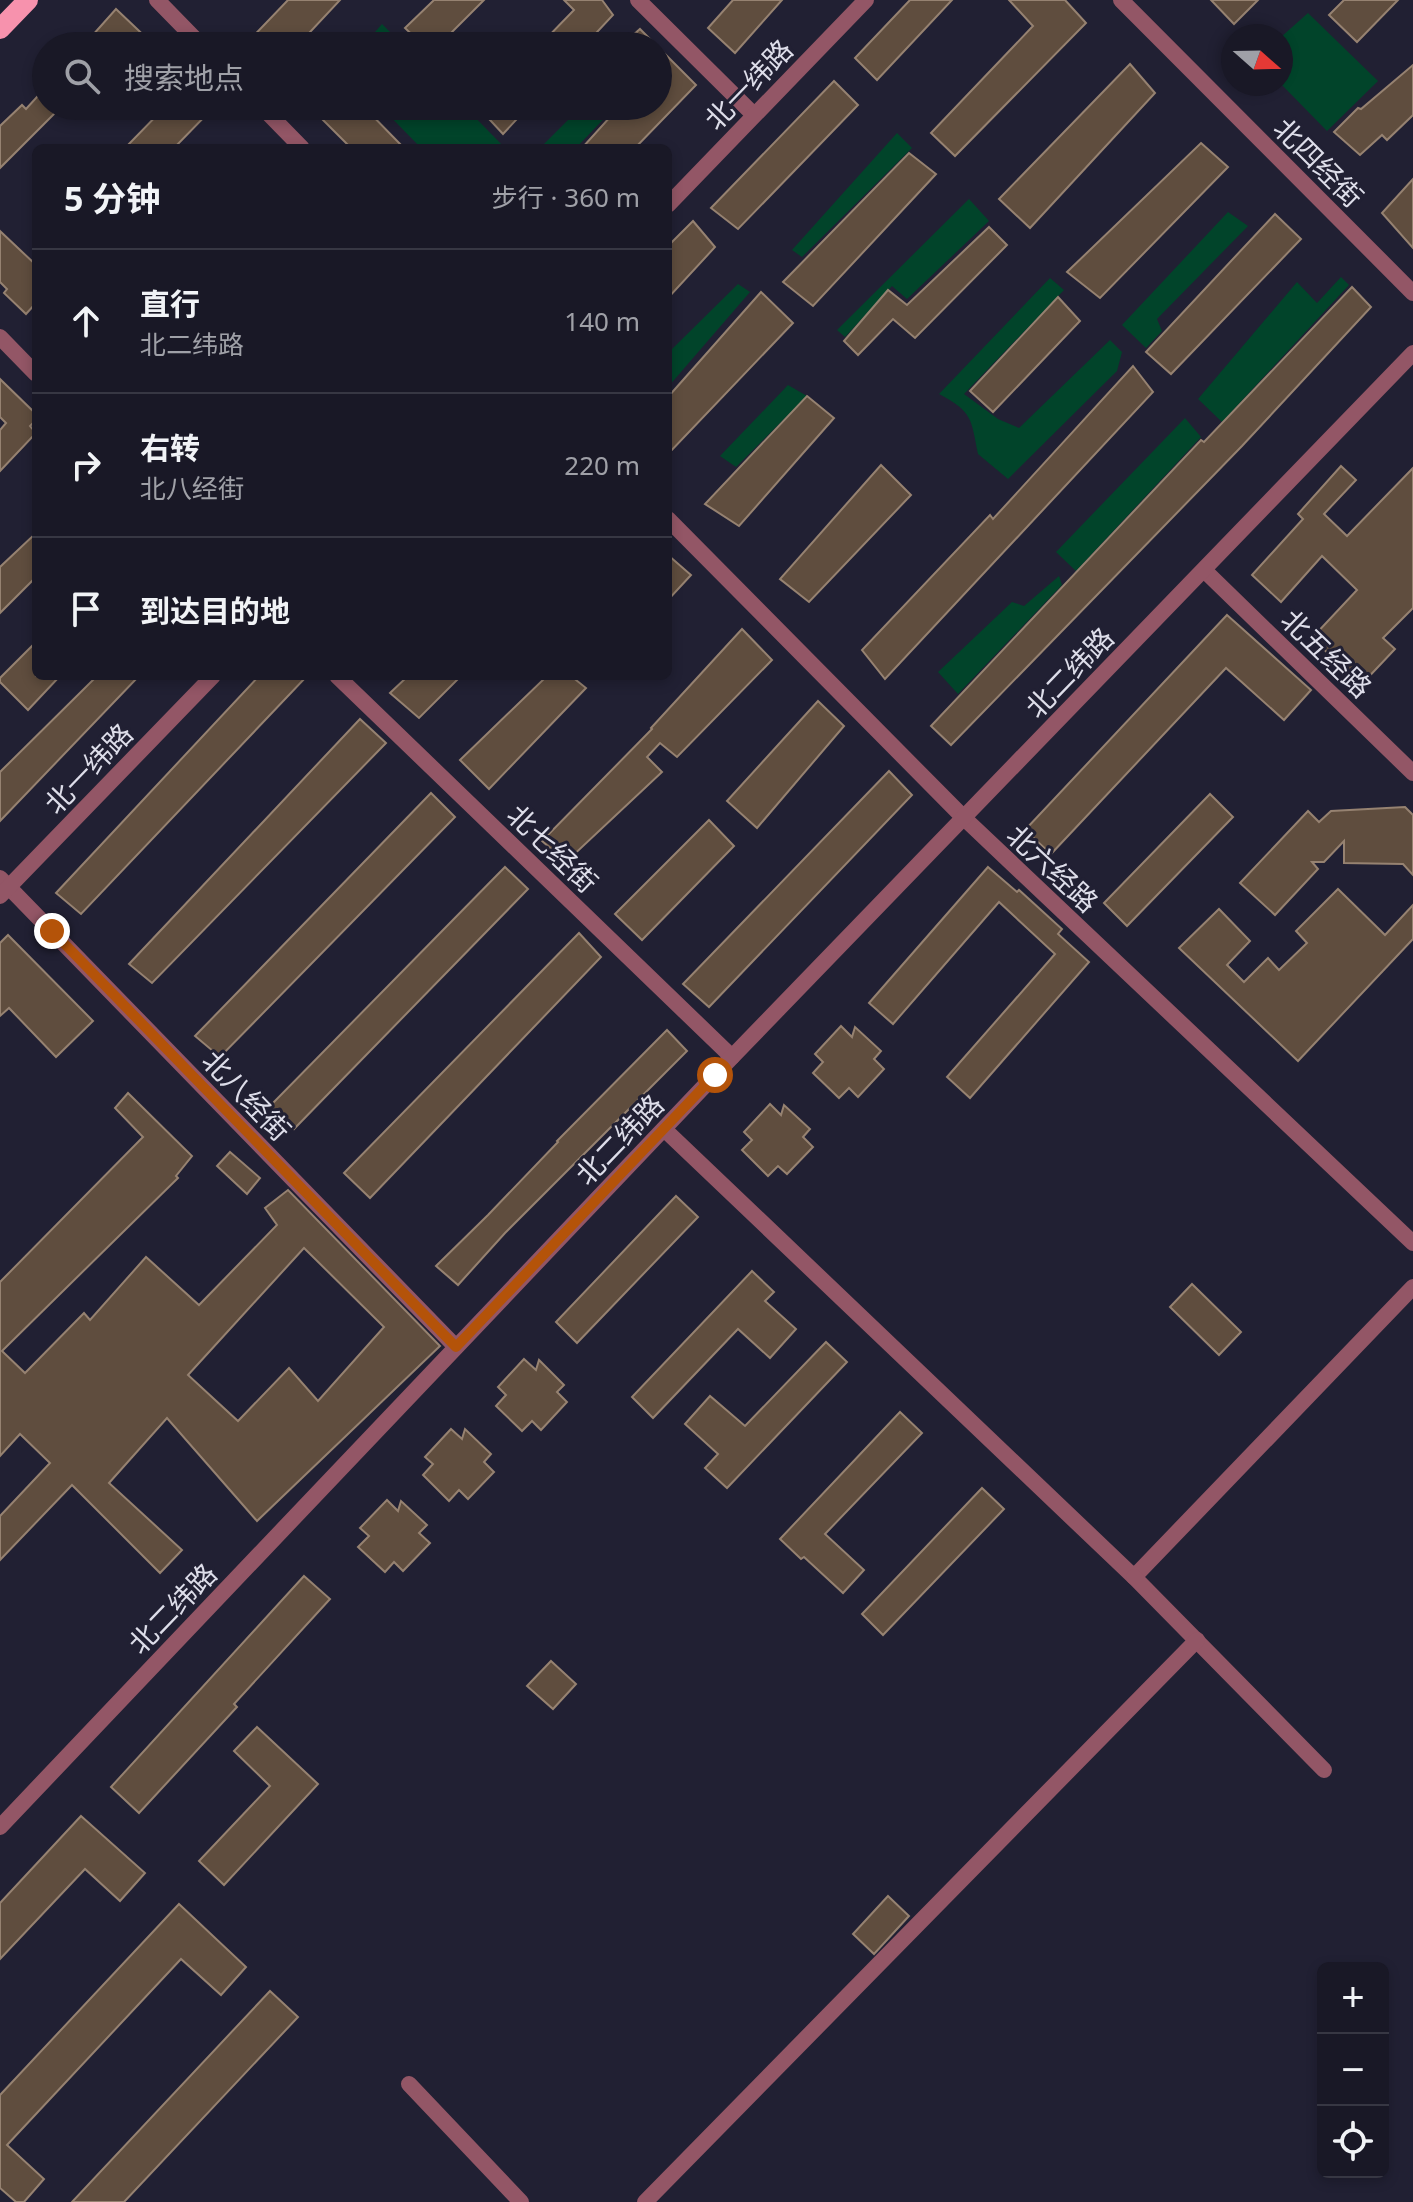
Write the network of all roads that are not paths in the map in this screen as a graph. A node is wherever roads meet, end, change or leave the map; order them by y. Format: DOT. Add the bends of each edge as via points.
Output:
graph roads {
  1 [pos="28,0"];
  2 [pos="157,0"];
  3 [pos="638,0"];
  4 [pos="866,0"];
  5 [pos="1121,0"];
  6 [pos="0,29"];
  7 [pos="188,32"];
  8 [pos="670,32"];
  9 [pos="672,34"];
  10 [pos="754,115"];
  11 [pos="275,120"];
  12 [pos="298,144"];
  13 [pos="672,201"];
  14 [pos="1413,293"];
  15 [pos="0,337"];
  16 [pos="1413,353"];
  17 [pos="32,370"];
  18 [pos="672,523"];
  19 [pos="1204,570"];
  20 [pos="209,680"];
  21 [pos="341,680"];
  22 [pos="1413,773"];
  23 [pos="964,818"];
  24 [pos="3,887"];
  25 [pos="732,1057"];
  26 [pos="664,1129"];
  27 [pos="1413,1243"];
  28 [pos="1413,1287"];
  29 [pos="456,1347"];
  30 [pos="1134,1577"];
  31 [pos="1197,1640"];
  32 [pos="1324,1770"];
  33 [pos="0,1827"];
  34 [pos="409,2084"];
  35 [pos="521,2202"];
  36 [pos="645,2202"];
  1 -- 6 [label="main road"];
  2 -- 7 [label="street"];
  3 -- 8 [label="street"];
  4 -- 10 [label="street, 北一纬路"];
  5 -- 14 [label="street, 北四经街"];
  9 -- 10 [label="street"];
  10 -- 13 [label="street, 北一纬路"];
  11 -- 12 [label="street"];
  15 -- 17 [label="street"];
  16 -- 19 [label="street, 北二纬路"];
  18 -- 23 [label="street, 北六经路"];
  19 -- 22 [label="street, 北五经路"];
  19 -- 23 [label="street, 北二纬路"];
  20 -- 24 [label="street, 北一纬路"];
  21 -- 25 [label="street, 北七经街"];
  23 -- 25 [label="street, 北二纬路"];
  23 -- 27 [label="street, 北六经路"];
  24 -- 29 [label="street, 北八经街"];
  25 -- 26 [label="street, 北二纬路"];
  26 -- 29 [label="street, 北二纬路"];
  26 -- 30 [label="street"];
  28 -- 30 [label="street"];
  29 -- 33 [label="street, 北二纬路"];
  30 -- 31 [label="street"];
  31 -- 32 [label="street"];
  31 -- 36 [label="street"];
  34 -- 35 [label="street"];
}
